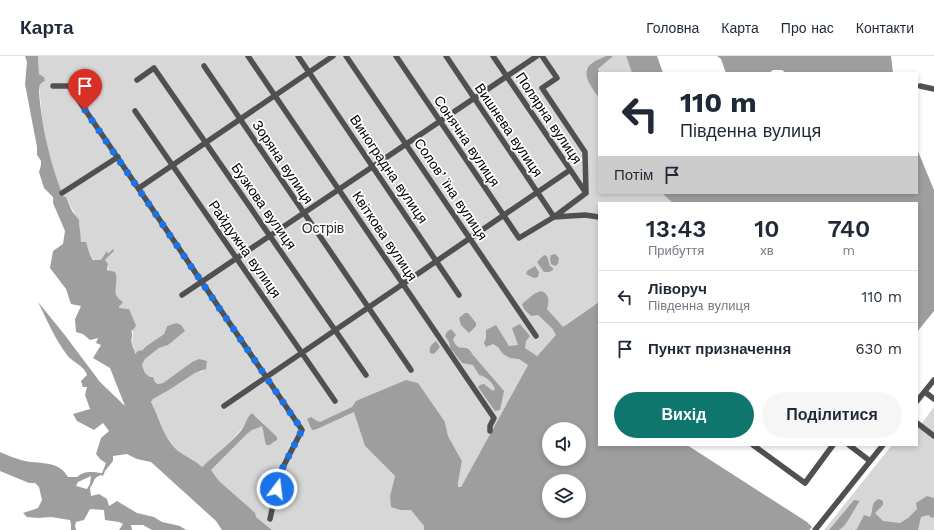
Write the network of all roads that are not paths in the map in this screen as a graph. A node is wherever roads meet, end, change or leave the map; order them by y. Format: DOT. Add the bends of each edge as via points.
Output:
graph roads {
  1 [pos="248,56"];
  2 [pos="298,56"];
  3 [pos="333,56"];
  4 [pos="346,56"];
  5 [pos="396,56"];
  6 [pos="446,56"];
  7 [pos="493,56"];
  8 [pos="537,56"];
  9 [pos="542,56"];
  10 [pos="204,66"];
  11 [pos="309,72"];
  12 [pos="507,76"];
  13 [pos="137,80"];
  14 [pos="53,86"];
  15 [pos="920,86"];
  16 [pos="934,89"];
  17 [pos="275,96"];
  18 [pos="474,98"];
  19 [pos="135,111"];
  20 [pos="240,119"];
  21 [pos="440,121"];
  22 [pos="206,142"];
  23 [pos="406,144"];
  24 [pos="118,157"];
  25 [pos="172,165"];
  26 [pos="373,167"];
  27 [pos="570,170"];
  28 [pos="139,188"];
  29 [pos="339,190"];
  30 [pos="62,193"];
  31 [pos="537,193"];
  32 [pos="586,193"];
  33 [pos="304,213"];
  34 [pos="504,216"];
  35 [pos="598,216"];
  36 [pos="554,217"];
  37 [pos="270,236"];
  38 [pos="470,238"];
  39 [pos="237,258"];
  40 [pos="437,262"];
  41 [pos="202,282"];
  42 [pos="403,284"];
  43 [pos="182,295"];
  44 [pos="459,295"];
  45 [pos="368,308"];
  46 [pos="335,330"];
  47 [pos="536,336"];
  48 [pos="302,353"];
  49 [pos="411,370"];
  50 [pos="366,375"];
  51 [pos="266,377"];
  52 [pos="934,380"];
  53 [pos="925,392"];
  54 [pos="934,399"];
  55 [pos="335,401"];
  56 [pos="918,401"];
  57 [pos="224,406"];
  58 [pos="919,424"];
  59 [pos="490,431"];
  60 [pos="934,436"];
  61 [pos="754,446"];
  62 [pos="832,446"];
  63 [pos="849,446"];
  64 [pos="881,446"];
  65 [pos="870,461"];
  66 [pos="270,519"];
  67 [pos="815,530"];
  1 -- 17 [label="street, Квіткова вулиця"];
  2 -- 11 [label="street, Виноградна вулиця"];
  3 -- 11 [label="street"];
  4 -- 23 [label="street, Соловʼїна вулиця"];
  5 -- 21 [label="street, Сонячна вулиця"];
  6 -- 18 [label="street, Вишнева вулиця"];
  7 -- 12 [label="street, Полярна вулиця"];
  8 -- 12 [label="street"];
  9 -- 32 [label="street" via="556,78 542,88 585,152"];
  10 -- 20 [label="street, Зоряна вулиця"];
  11 -- 17 [label="street"];
  11 -- 26 [label="street, Виноградна вулиця"];
  12 -- 18 [label="street"];
  12 -- 27 [label="street, Полярна вулиця"];
  13 -- 22 [label="street, Бузкова вулиця" via="154,68"];
  14 -- 24 [label="street" via="69,86"];
  15 -- 16 [label="street"];
  17 -- 20 [label="street"];
  17 -- 29 [label="street, Квіткова вулиця"];
  18 -- 21 [label="street"];
  18 -- 31 [label="street, Вишнева вулиця"];
  19 -- 25 [label="street, Райдужна вулиця"];
  20 -- 22 [label="street"];
  20 -- 33 [label="street, Зоряна вулиця"];
  21 -- 23 [label="street"];
  21 -- 34 [label="street, Сонячна вулиця"];
  22 -- 25 [label="street"];
  22 -- 37 [label="street, Бузкова вулиця"];
  23 -- 26 [label="street"];
  23 -- 38 [label="street, Соловʼїна вулиця"];
  24 -- 28 [label="street"];
  24 -- 30 [label="street"];
  25 -- 28 [label="street"];
  25 -- 39 [label="street, Райдужна вулиця"];
  26 -- 29 [label="street"];
  26 -- 40 [label="street, Виноградна вулиця"];
  27 -- 31 [label="street"];
  27 -- 32 [label="street, Полярна вулиця"];
  28 -- 41 [label="street"];
  29 -- 33 [label="street"];
  29 -- 42 [label="street, Квіткова вулиця"];
  31 -- 34 [label="street"];
  31 -- 36 [label="street, Вишнева вулиця"];
  32 -- 36 [label="street"];
  33 -- 37 [label="street"];
  33 -- 45 [label="street, Зоряна вулиця"];
  34 -- 36 [label="street, Сонячна вулиця" via="519,238"];
  34 -- 38 [label="street"];
  35 -- 36 [label="street"];
  37 -- 39 [label="street"];
  37 -- 46 [label="street, Бузкова вулиця"];
  38 -- 40 [label="street"];
  38 -- 47 [label="street, Соловʼїна вулиця"];
  39 -- 41 [label="street"];
  39 -- 48 [label="street, Райдужна вулиця"];
  40 -- 42 [label="street"];
  40 -- 44 [label="street, Виноградна вулиця"];
  41 -- 43 [label="street"];
  41 -- 51 [label="street"];
  42 -- 45 [label="street"];
  42 -- 59 [label="street, Квіткова вулиця" via="494,418"];
  45 -- 46 [label="street"];
  45 -- 49 [label="street, Зоряна вулиця"];
  46 -- 48 [label="street"];
  46 -- 50 [label="street, Бузкова вулиця"];
  48 -- 51 [label="street"];
  48 -- 55 [label="street, Райдужна вулиця"];
  51 -- 57 [label="street"];
  51 -- 66 [label="street" via="302,430 280,473"];
  52 -- 53 [label="street"];
  53 -- 54 [label="street"];
  53 -- 56 [label="street"];
  58 -- 60 [label="street"];
  61 -- 62 [label="street" via="805,483"];
  63 -- 65 [label="street"];
  64 -- 65 [label="street"];
  65 -- 67 [label="street"];
}
